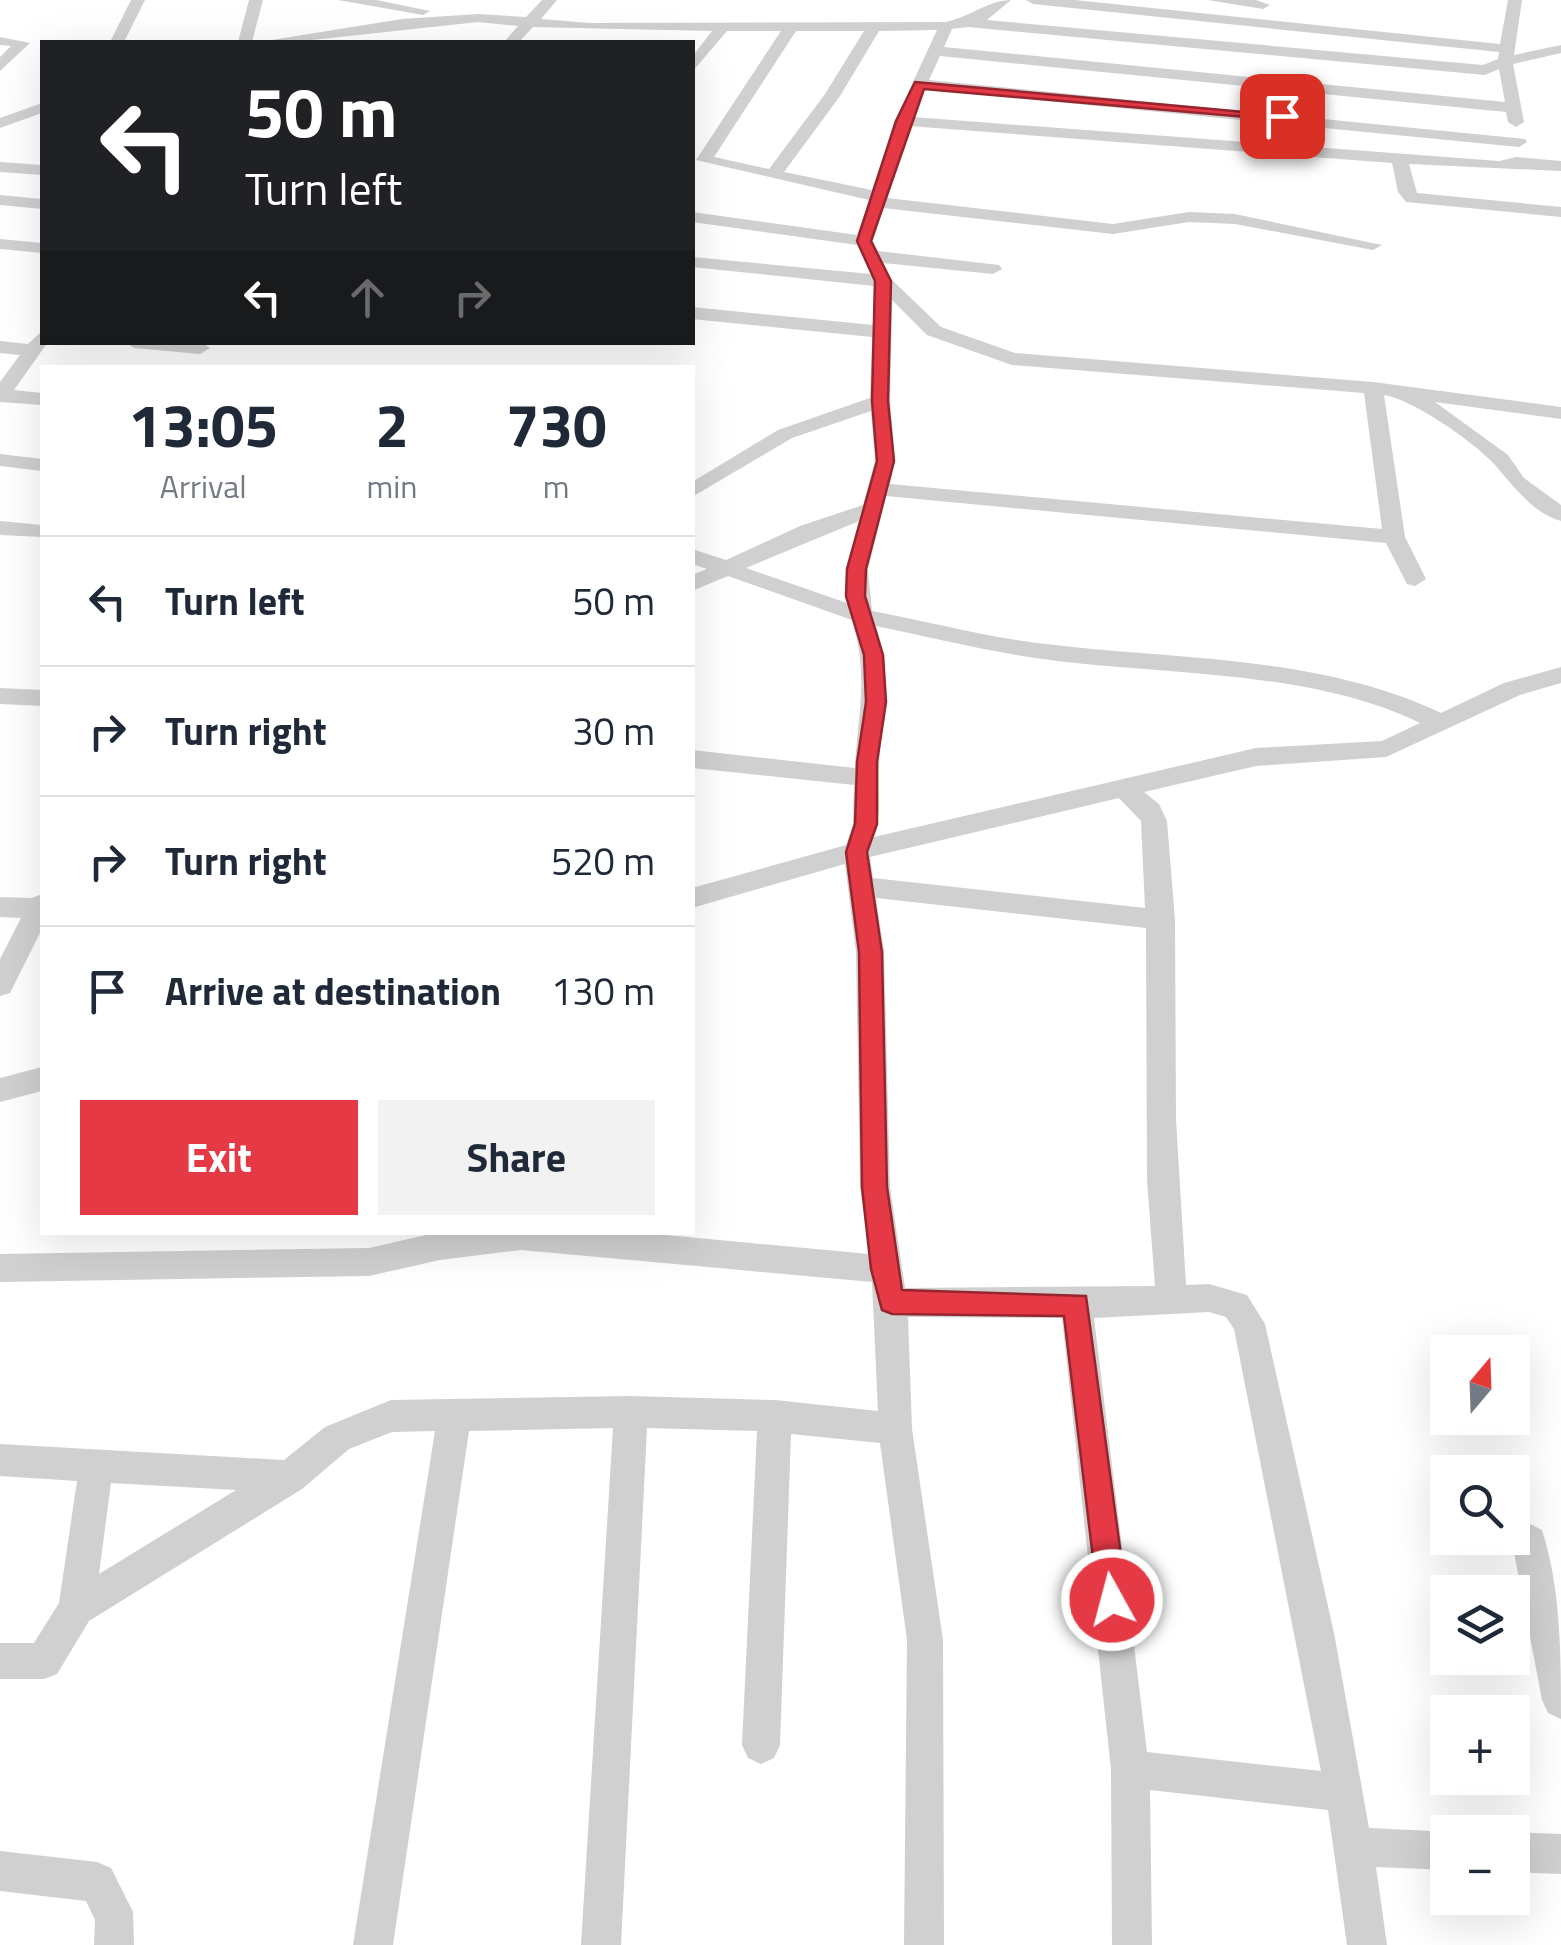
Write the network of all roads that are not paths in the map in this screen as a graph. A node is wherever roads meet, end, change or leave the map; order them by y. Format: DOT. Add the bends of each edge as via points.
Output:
graph roads {
  1 [pos="138,0"];
  2 [pos="256,0"];
  3 [pos="345,0"];
  4 [pos="550,0"];
  5 [pos="1004,0"];
  6 [pos="1032,0"];
  7 [pos="1215,0"];
  8 [pos="1515,0"];
  9 [pos="1274,7"];
  10 [pos="1294,9"];
  11 [pos="478,18"];
  12 [pos="1212,19"];
  13 [pos="532,22"];
  14 [pos="968,23"];
  15 [pos="385,25"];
  16 [pos="946,26"];
  17 [pos="589,27"];
  18 [pos="791,27"];
  19 [pos="874,27"];
  20 [pos="662,28"];
  21 [pos="722,28"];
  22 [pos="119,40"];
  23 [pos="245,40"];
  24 [pos="280,40"];
  25 [pos="365,40"];
  26 [pos="450,40"];
  27 [pos="513,40"];
  28 [pos="576,40"];
  29 [pos="649,40"];
  30 [pos="0,41"];
  31 [pos="23,45"];
  32 [pos="40,46"];
  33 [pos="1508,48"];
  34 [pos="1561,48"];
  35 [pos="935,52"];
  36 [pos="695,64"];
  37 [pos="0,66"];
  38 [pos="920,84"];
  39 [pos="1514,108"];
  40 [pos="40,109"];
  41 [pos="6,121"];
  42 [pos="903,121"];
  43 [pos="40,122"];
  44 [pos="1519,142"];
  45 [pos="1400,157"];
  46 [pos="1516,162"];
  47 [pos="1561,166"];
  48 [pos="0,167"];
  49 [pos="40,170"];
  50 [pos="773,175"];
  51 [pos="0,200"];
  52 [pos="878,200"];
  53 [pos="40,204"];
  54 [pos="1561,212"];
  55 [pos="695,218"];
  56 [pos="0,244"];
  57 [pos="1373,245"];
  58 [pos="40,248"];
  59 [pos="868,249"];
  60 [pos="695,262"];
  61 [pos="993,269"];
  62 [pos="883,281"];
  63 [pos="695,313"];
  64 [pos="882,332"];
  65 [pos="38,343"];
  66 [pos="0,346"];
  67 [pos="1373,388"];
  68 [pos="1409,392"];
  69 [pos="0,395"];
  70 [pos="40,399"];
  71 [pos="880,401"];
  72 [pos="1560,413"];
  73 [pos="1561,422"];
  74 [pos="0,460"];
  75 [pos="40,465"];
  76 [pos="695,488"];
  77 [pos="875,499"];
  78 [pos="1561,515"];
  79 [pos="0,528"];
  80 [pos="40,531"];
  81 [pos="1394,536"];
  82 [pos="695,557"];
  83 [pos="735,568"];
  84 [pos="1415,578"];
  85 [pos="695,583"];
  86 [pos="862,616"];
  87 [pos="1561,675"];
  88 [pos="40,698"];
  89 [pos="3,702"];
  90 [pos="1440,723"];
  91 [pos="695,759"];
  92 [pos="867,778"];
  93 [pos="1124,788"];
  94 [pos="856,852"];
  95 [pos="864,887"];
  96 [pos="695,897"];
  97 [pos="0,907"];
  98 [pos="40,907"];
  99 [pos="40,911"];
  100 [pos="1162,920"];
  101 [pos="0,985"];
  102 [pos="40,1080"];
  103 [pos="0,1090"];
  104 [pos="0,1268"];
  105 [pos="884,1269"];
  106 [pos="1172,1300"];
  107 [pos="892,1302"];
  108 [pos="1076,1304"];
  109 [pos="632,1412"];
  110 [pos="454,1416"];
  111 [pos="775,1416"];
  112 [pos="895,1429"];
  113 [pos="0,1460"];
  114 [pos="96,1466"];
  115 [pos="290,1477"];
  116 [pos="1530,1542"];
  117 [pos="76,1608"];
  118 [pos="0,1661"];
  119 [pos="1561,1700"];
  120 [pos="760,1745"];
  121 [pos="1130,1769"];
  122 [pos="1340,1792"];
  123 [pos="1354,1847"];
  124 [pos="1430,1849"];
  125 [pos="1530,1853"];
  126 [pos="1561,1854"];
  127 [pos="0,1872"];
  128 [pos="114,1945"];
  129 [pos="373,1945"];
  130 [pos="601,1945"];
  131 [pos="924,1945"];
  132 [pos="1132,1945"];
  133 [pos="1367,1945"];
  1 -- 22 [label="street"];
  2 -- 23 [label="street"];
  3 -- 11 [label="street"];
  4 -- 13 [label="street"];
  5 -- 14 [label="street"];
  6 -- 12 [label="street"];
  7 -- 9 [label="street"];
  7 -- 12 [label="street"];
  8 -- 33 [label="street"];
  10 -- 33 [label="street"];
  11 -- 13 [label="street"];
  11 -- 15 [label="street"];
  11 -- 26 [label="street"];
  12 -- 33 [label="street"];
  13 -- 17 [label="street"];
  13 -- 27 [label="street"];
  14 -- 16 [label="street"];
  14 -- 33 [label="street" via="1465,70 1485,70"];
  15 -- 24 [label="street"];
  15 -- 25 [label="street"];
  16 -- 19 [label="street" via="905,20"];
  16 -- 35 [label="street"];
  17 -- 20 [label="street"];
  17 -- 28 [label="street"];
  18 -- 19 [label="street"];
  18 -- 21 [label="street"];
  18 -- 50 [label="street" via="704,160"];
  19 -- 50 [label="street"];
  20 -- 21 [label="street"];
  20 -- 29 [label="street"];
  21 -- 36 [label="street"];
  30 -- 31 [label="street"];
  31 -- 32 [label="street"];
  31 -- 37 [label="street"];
  33 -- 34 [label="street"];
  33 -- 39 [label="street"];
  35 -- 38 [label="street"];
  35 -- 39 [label="street"];
  38 -- 42 [label="street"];
  38 -- 44 [label="street"];
  39 -- 44 [label="street"];
  40 -- 41 [label="street"];
  41 -- 43 [label="street"];
  42 -- 45 [label="street"];
  42 -- 52 [label="street"];
  44 -- 46 [label="street"];
  45 -- 46 [label="street"];
  45 -- 54 [label="street" via="1412,198"];
  46 -- 47 [label="street"];
  48 -- 49 [label="street"];
  50 -- 52 [label="street"];
  51 -- 53 [label="street"];
  52 -- 57 [label="street" via="1113,229 1215,218"];
  52 -- 59 [label="street"];
  55 -- 59 [label="street"];
  56 -- 58 [label="street"];
  59 -- 61 [label="street"];
  59 -- 62 [label="street"];
  60 -- 62 [label="street"];
  62 -- 64 [label="street"];
  62 -- 67 [label="street" via="934,331 1012,359"];
  63 -- 64 [label="street"];
  64 -- 71 [label="street"];
  65 -- 66 [label="street"];
  65 -- 69 [label="street"];
  67 -- 68 [label="street"];
  67 -- 81 [label="street"];
  68 -- 72 [label="street"];
  68 -- 78 [label="street" via="1501,459 1518,482"];
  69 -- 70 [label="street"];
  71 -- 76 [label="street" via="785,434"];
  71 -- 77 [label="street" via="885,461"];
  72 -- 73 [label="street"];
  74 -- 75 [label="street"];
  77 -- 81 [label="street"];
  77 -- 83 [label="street"];
  77 -- 86 [label="street" via="856,569"];
  79 -- 80 [label="street"];
  81 -- 84 [label="street"];
  82 -- 83 [label="street"];
  83 -- 85 [label="street"];
  83 -- 86 [label="street"];
  86 -- 90 [label="street" via="1033,650 1307,680 1395,700"];
  86 -- 92 [label="street" via="876,682"];
  87 -- 90 [label="street" via="1512,689"];
  88 -- 89 [label="street"];
  90 -- 93 [label="street" via="1386,749 1256,757"];
  91 -- 92 [label="street"];
  92 -- 94 [label="street" via="866,824"];
  93 -- 94 [label="street"];
  93 -- 100 [label="street" via="1154,821"];
  94 -- 95 [label="street"];
  94 -- 96 [label="street"];
  95 -- 100 [label="street"];
  95 -- 105 [label="street"];
  97 -- 98 [label="street"];
  99 -- 101 [label="street"];
  100 -- 106 [label="street" via="1162,1220"];
  102 -- 103 [label="street"];
  104 -- 105 [label="street" via="369,1262 521,1236"];
  105 -- 107 [label="street"];
  106 -- 108 [label="street"];
  106 -- 122 [label="street" via="1236,1305 1248,1324 1294,1521"];
  107 -- 108 [label="street"];
  107 -- 112 [label="street"];
  108 -- 121 [label="street"];
  109 -- 110 [label="street"];
  109 -- 111 [label="street"];
  109 -- 130 [label="street"];
  110 -- 115 [label="street" via="391,1416 337,1438"];
  110 -- 129 [label="street"];
  111 -- 112 [label="street"];
  111 -- 120 [label="street"];
  112 -- 131 [label="street" via="925,1640"];
  113 -- 114 [label="street"];
  114 -- 115 [label="street"];
  114 -- 117 [label="street"];
  115 -- 117 [label="street"];
  116 -- 119 [label="street"];
  117 -- 118 [label="street" via="44,1661"];
  121 -- 122 [label="street"];
  121 -- 132 [label="street"];
  122 -- 123 [label="street"];
  123 -- 124 [label="street"];
  123 -- 133 [label="street"];
  125 -- 126 [label="street"];
  127 -- 128 [label="street" via="97,1882 110,1902 118,1932"];
}
